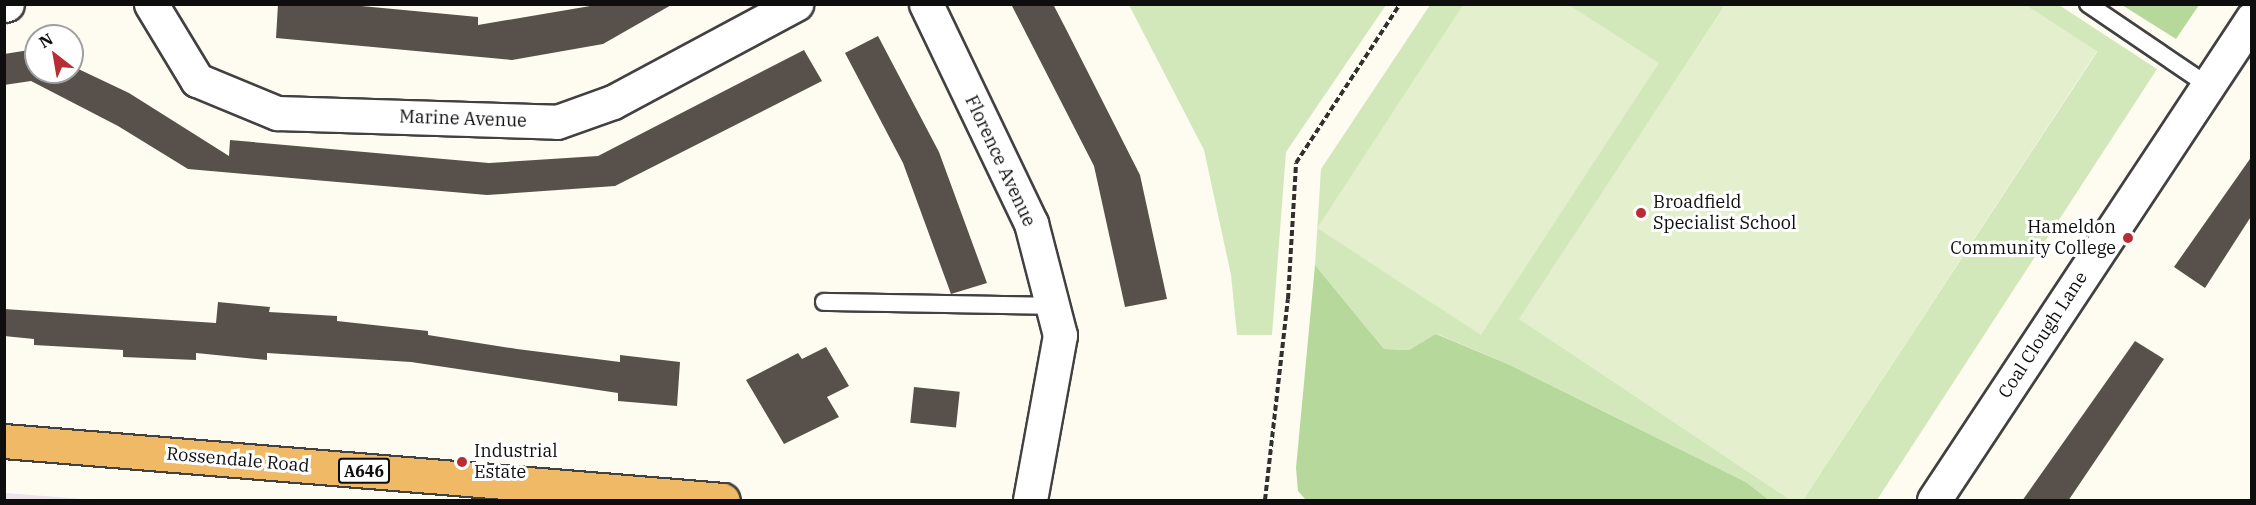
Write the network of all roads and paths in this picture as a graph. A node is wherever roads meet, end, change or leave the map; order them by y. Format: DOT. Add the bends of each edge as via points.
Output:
graph roads {
  1 [pos="151,4"];
  2 [pos="796,4"];
  3 [pos="926,4"];
  4 [pos="1400,4"];
  5 [pos="2088,4"];
  6 [pos="2252,19"];
  7 [pos="2208,86"];
  8 [pos="824,302"];
  9 [pos="1052,306"];
  10 [pos="4,441"];
  11 [pos="723,501"];
  12 [pos="1030,501"];
  13 [pos="1266,501"];
  14 [pos="1934,501"];
  1 -- 2 [label="street, Marine Avenue" via="197,80 277,113 557,122 613,102"];
  3 -- 9 [label="street, Florence Avenue" via="1031,223"];
  4 -- 13 [label="path" via="1296,163 1288,299"];
  5 -- 7 [label="lane"];
  6 -- 7 [label="street, Coal Clough Lane"];
  7 -- 14 [label="street, Coal Clough Lane"];
  8 -- 9 [label="lane"];
  9 -- 12 [label="street, Florence Avenue" via="1060,335"];
  10 -- 11 [label="highway, Rossendale Road / A646"];
}
